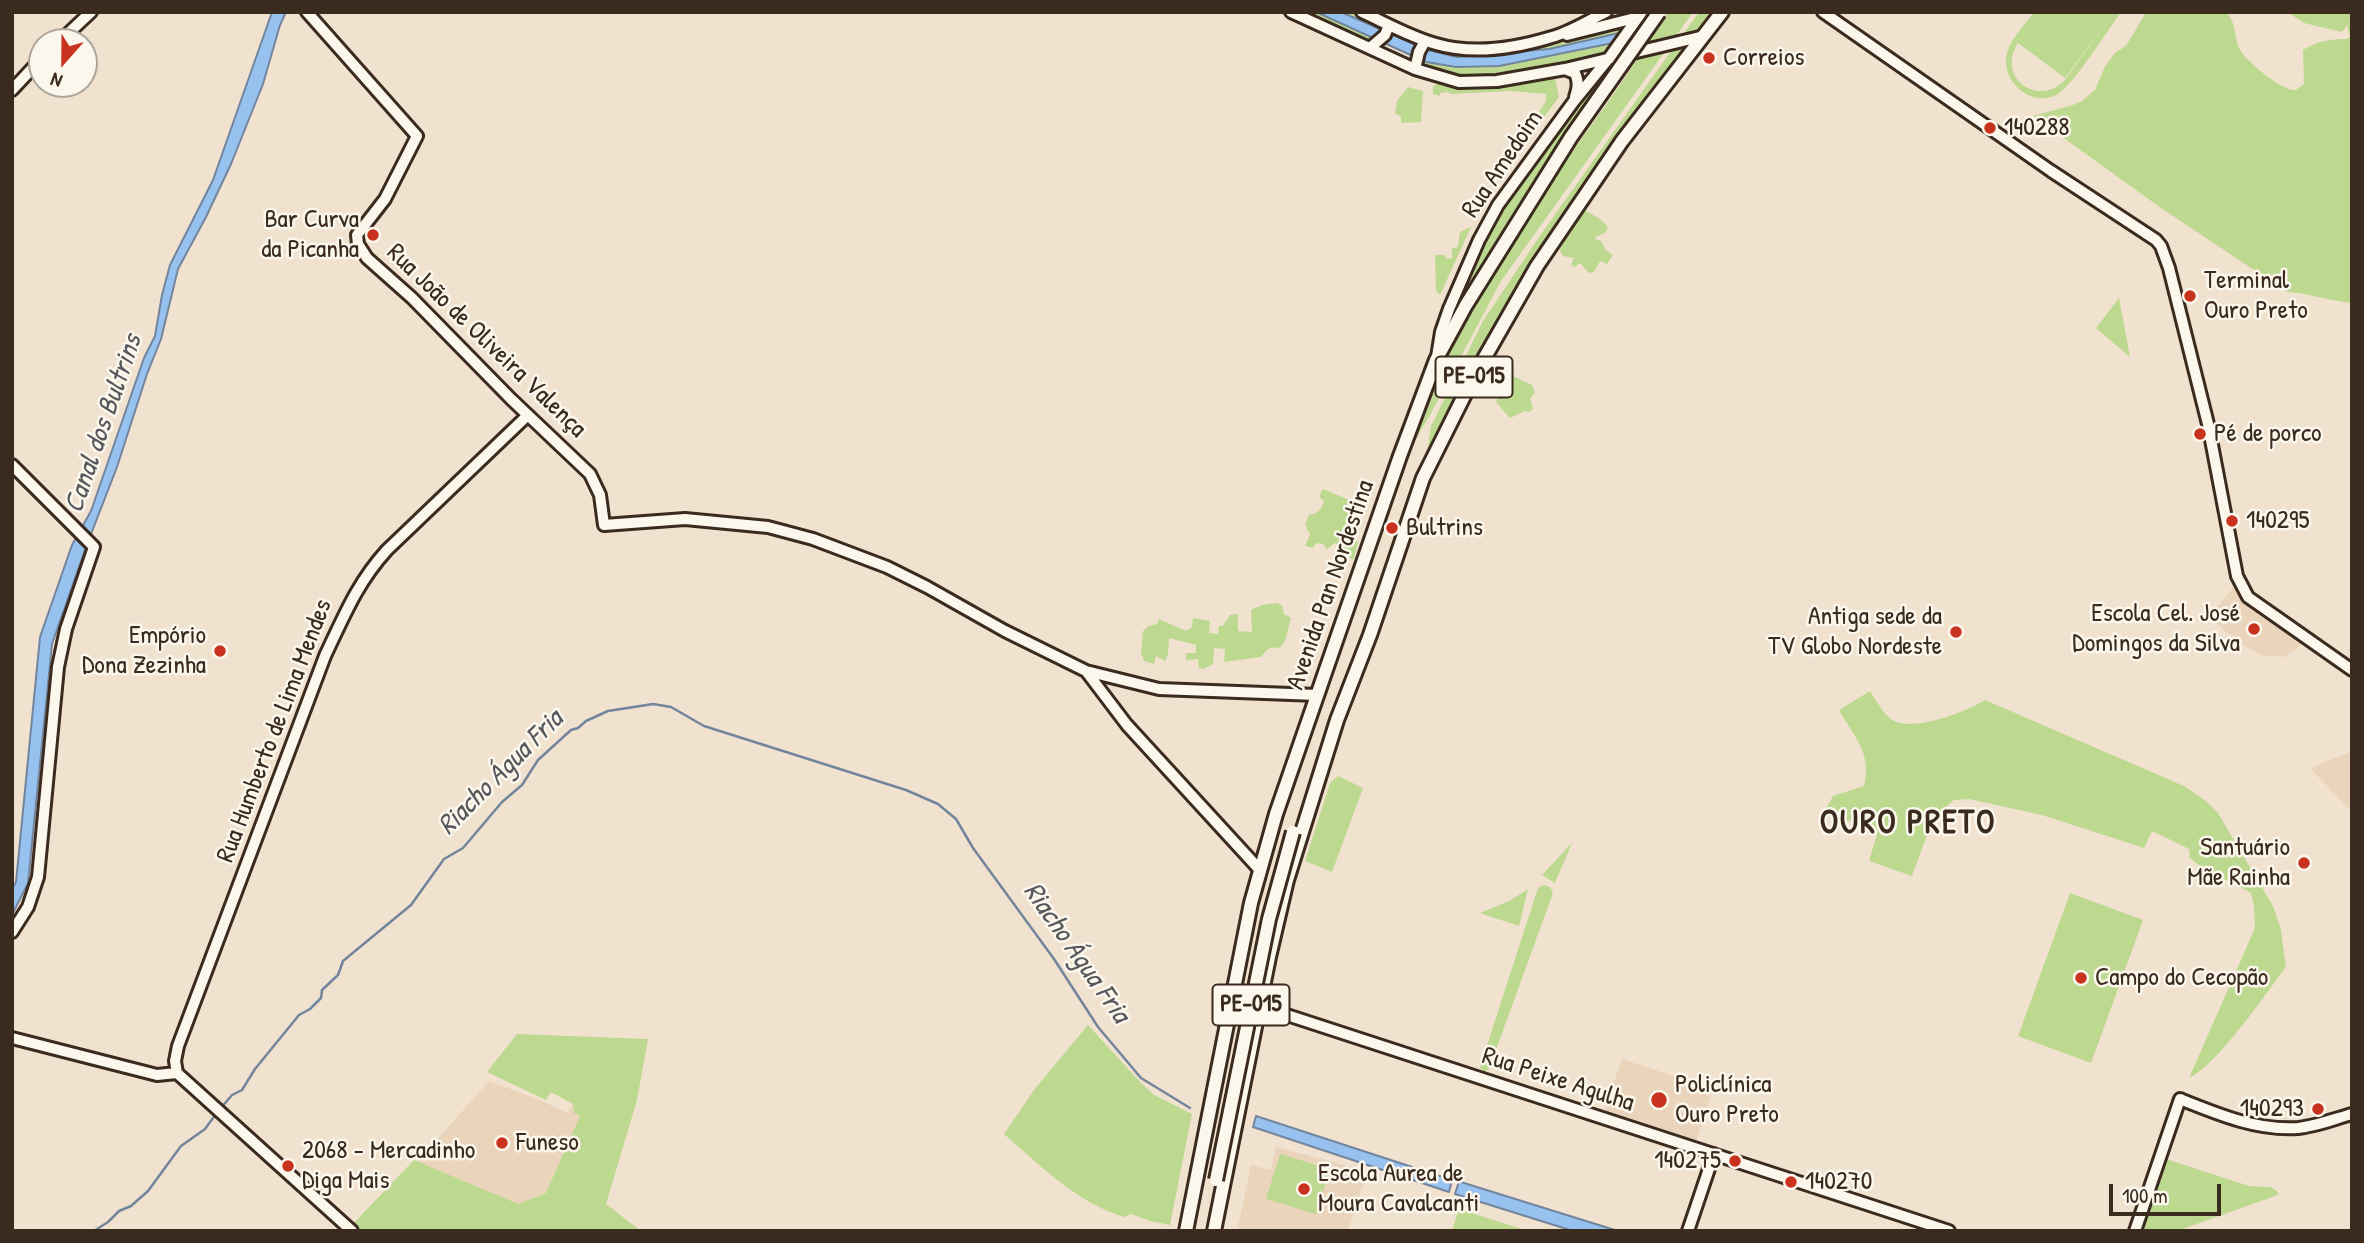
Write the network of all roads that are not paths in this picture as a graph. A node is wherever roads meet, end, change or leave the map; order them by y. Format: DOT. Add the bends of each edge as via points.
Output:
graph roads {
  1 [pos="91,12"];
  2 [pos="307,12"];
  3 [pos="1291,12"];
  4 [pos="1362,12"];
  5 [pos="1606,12"];
  6 [pos="1659,12"];
  7 [pos="1722,12"];
  8 [pos="1823,12"];
  9 [pos="1640,14"];
  10 [pos="74,28"];
  11 [pos="1627,32"];
  12 [pos="1704,36"];
  13 [pos="1554,37"];
  14 [pos="1381,38"];
  15 [pos="1425,41"];
  16 [pos="1641,53"];
  17 [pos="1609,58"];
  18 [pos="1417,60"];
  19 [pos="1565,69"];
  20 [pos="15,76"];
  21 [pos="12,90"];
  22 [pos="1574,101"];
  23 [pos="1436,360"];
  24 [pos="528,415"];
  25 [pos="12,465"];
  26 [pos="2352,670"];
  27 [pos="1086,671"];
  28 [pos="1317,695"];
  29 [pos="1337,720"];
  30 [pos="1259,869"];
  31 [pos="12,932"];
  32 [pos="1231,1004"];
  33 [pos="1258,1009"];
  34 [pos="12,1038"];
  35 [pos="1222,1045"];
  36 [pos="1250,1051"];
  37 [pos="172,1073"];
  38 [pos="2352,1114"];
  39 [pos="1714,1154"];
  40 [pos="352,1231"];
  41 [pos="1186,1231"];
  42 [pos="1207,1231"];
  43 [pos="1214,1231"];
  44 [pos="1688,1231"];
  45 [pos="1949,1231"];
  46 [pos="2135,1231"];
  1 -- 10 [label="street"];
  2 -- 24 [label="street, Rua João de Oliveira Valença" via="417,136 386,199 356,238 360,249"];
  3 -- 14 [label="street"];
  4 -- 14 [label="street"];
  5 -- 13 [label="street"];
  6 -- 23 [label="highway, Avenida Pan Nordestina / PE-015, bridge" via="1571,137"];
  7 -- 12 [label="highway, PE-015"];
  8 -- 26 [label="street" via="2161,246 2208,424 2237,576 2248,597"];
  9 -- 11 [label="street, Rua Amedoim"];
  9 -- 13 [label="street"];
  11 -- 16 [label="street" via="1632,48"];
  11 -- 17 [label="street, Rua Amedoim"];
  12 -- 16 [label="street"];
  12 -- 29 [label="highway, Avenida Pan Nordestina / PE-015" via="1622,141 1544,256 1462,398 1423,478"];
  13 -- 15 [label="street" via="1467,50"];
  14 -- 15 [label="street"];
  14 -- 18 [label="street"];
  15 -- 18 [label="street"];
  16 -- 17 [label="street"];
  17 -- 19 [label="street"];
  17 -- 22 [label="street, Rua Amedoim"];
  18 -- 19 [label="street" via="1459,82 1475,83"];
  19 -- 22 [label="street" via="1577,78"];
  20 -- 21 [label="street"];
  22 -- 23 [label="street, Rua Amedoim" via="1498,205 1479,240 1441,332"];
  23 -- 28 [label="highway, Avenida Pan Nordestina / PE-015"];
  24 -- 27 [label="street, Rua João de Oliveira Valença" via="590,474 600,495 604,525 685,519 795,534 887,567"];
  24 -- 37 [label="street, Rua Humberto de Lima Mendes" via="387,550 352,598 325,656 178,1046"];
  25 -- 31 [label="street" via="93,545 58,667 38,877 28,907"];
  27 -- 28 [label="street" via="1159,690"];
  27 -- 30 [label="street" via="1127,725"];
  28 -- 30 [label="highway, Avenida Pan Nordestina / PE-015"];
  29 -- 33 [label="highway, Avenida Pan Nordestina / PE-015" via="1290,868"];
  29 -- 42 [label="highway, Avenida Pan Nordestina / PE-015, bridge" via="1293,832 1269,919"];
  30 -- 32 [label="highway, Avenida Pan Nordestina / PE-015"];
  32 -- 33 [label="street, Rua Peixe Agulha"];
  32 -- 35 [label="highway, Avenida Pan Nordestina / PE-015"];
  33 -- 36 [label="highway, Avenida Pan Nordestina / PE-015"];
  33 -- 39 [label="street, Rua Peixe Agulha"];
  34 -- 37 [label="street" via="147,1073"];
  35 -- 36 [label="highway" via="1238,1040"];
  35 -- 41 [label="highway, Avenida Pan Nordestina / PE-015"];
  36 -- 43 [label="highway, Avenida Pan Nordestina / PE-015"];
  37 -- 40 [label="street" via="211,1102"];
  38 -- 46 [label="street" via="2299,1128 2280,1128 2221,1115 2180,1099"];
  39 -- 44 [label="street"];
  39 -- 45 [label="street, Rua Peixe Agulha"];
}
